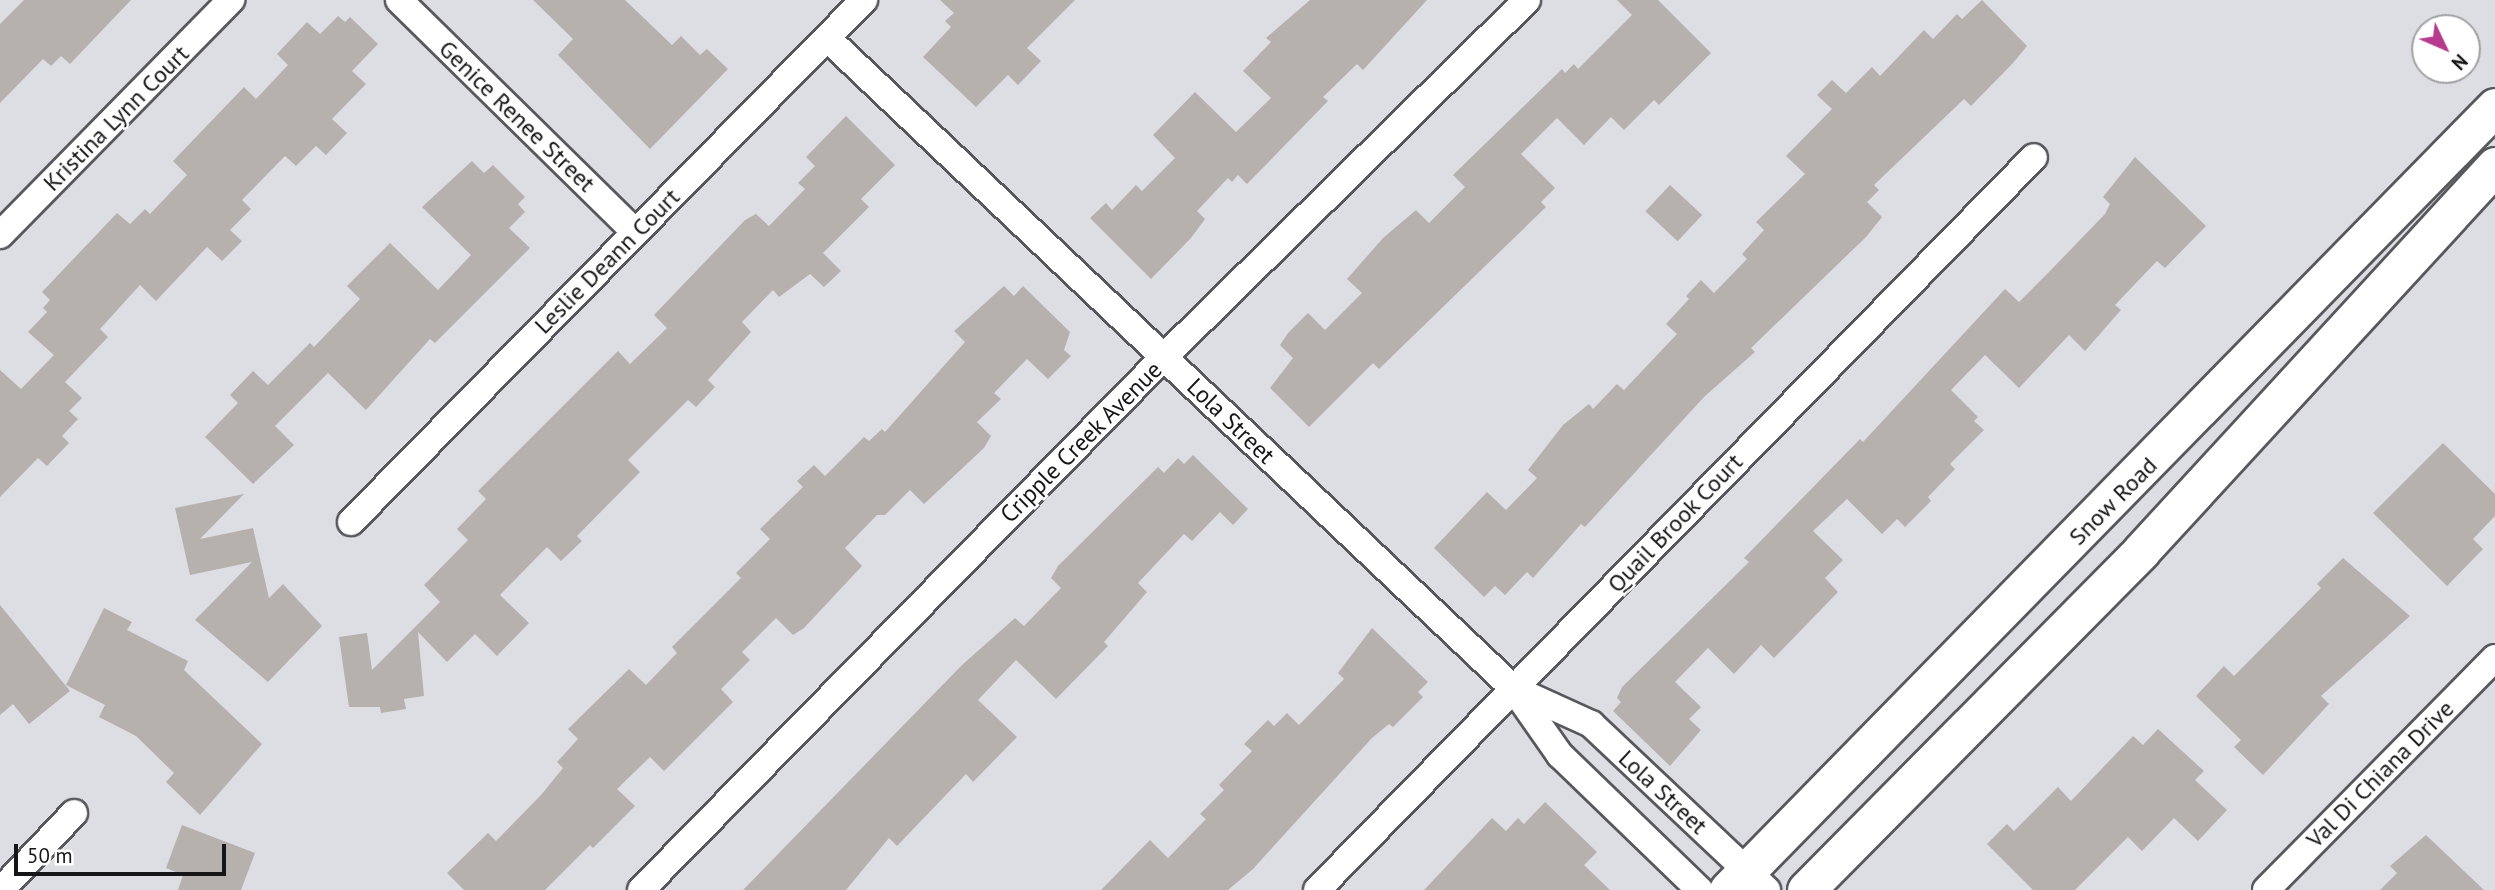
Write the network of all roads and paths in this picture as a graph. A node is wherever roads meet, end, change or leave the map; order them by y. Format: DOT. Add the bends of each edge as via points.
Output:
graph roads {
  1 [pos="231,0"];
  2 [pos="399,0"];
  3 [pos="864,0"];
  4 [pos="1527,0"];
  5 [pos="827,38"];
  6 [pos="2495,107"];
  7 [pos="2034,157"];
  8 [pos="2495,166"];
  9 [pos="635,232"];
  10 [pos="0,235"];
  11 [pos="1164,357"];
  12 [pos="351,522"];
  13 [pos="2495,658"];
  14 [pos="1513,688"];
  15 [pos="74,813"];
  16 [pos="1747,884"];
  17 [pos="1,890"];
  18 [pos="641,890"];
  19 [pos="1317,890"];
  20 [pos="1699,890"];
  21 [pos="1806,890"];
  22 [pos="2266,890"];
  1 -- 10 [label="street, Kristina Lynn Court"];
  2 -- 9 [label="street, Genice Renee Street"];
  3 -- 5 [label="street, Leslie Deann Court"];
  4 -- 11 [label="street, Cripple Creek Avenue"];
  5 -- 9 [label="street, Leslie Deann Court"];
  5 -- 11 [label="street, Lola Street"];
  6 -- 16 [label="main road, Snow Road"];
  7 -- 14 [label="street, Quail Brook Court"];
  8 -- 21 [label="main road" via="2141,551"];
  9 -- 12 [label="street, Leslie Deann Court"];
  11 -- 14 [label="street, Lola Street"];
  11 -- 18 [label="street, Cripple Creek Avenue"];
  13 -- 22 [label="street, Val Di Chiana Drive"];
  14 -- 16 [label="street, Lola Street" via="1591,724"];
  14 -- 19 [label="street, Quail Brook Court"];
  14 -- 20 [label="street, Lola Street" via="1560,755"];
  15 -- 17 [label="street"];
}
